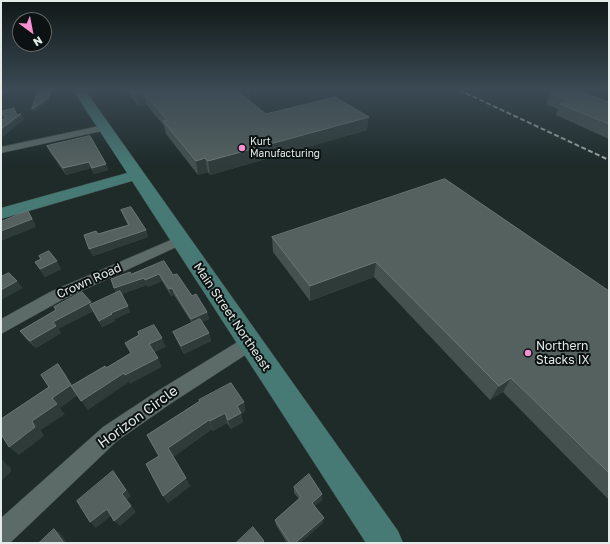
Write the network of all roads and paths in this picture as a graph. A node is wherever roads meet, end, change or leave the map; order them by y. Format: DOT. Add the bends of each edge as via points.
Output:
graph roads {
  1 [pos="96,115"];
  2 [pos="104,128"];
  3 [pos="1,150"];
  4 [pos="136,175"];
  5 [pos="1,214"];
  6 [pos="180,240"];
  7 [pos="1,327"];
  8 [pos="250,343"];
  9 [pos="1,536"];
  10 [pos="377,539"];
  1 -- 2 [label="street, Main Street Northeast"];
  2 -- 3 [label="street"];
  2 -- 4 [label="street, Main Street Northeast"];
  4 -- 5 [label="street"];
  4 -- 6 [label="street, Main Street Northeast"];
  6 -- 7 [label="street, Crown Road" via="56,296"];
  6 -- 8 [label="street, Main Street Northeast"];
  8 -- 9 [label="street, Horizon Circle" via="110,434"];
  8 -- 10 [label="street, Main Street Northeast"];
}
